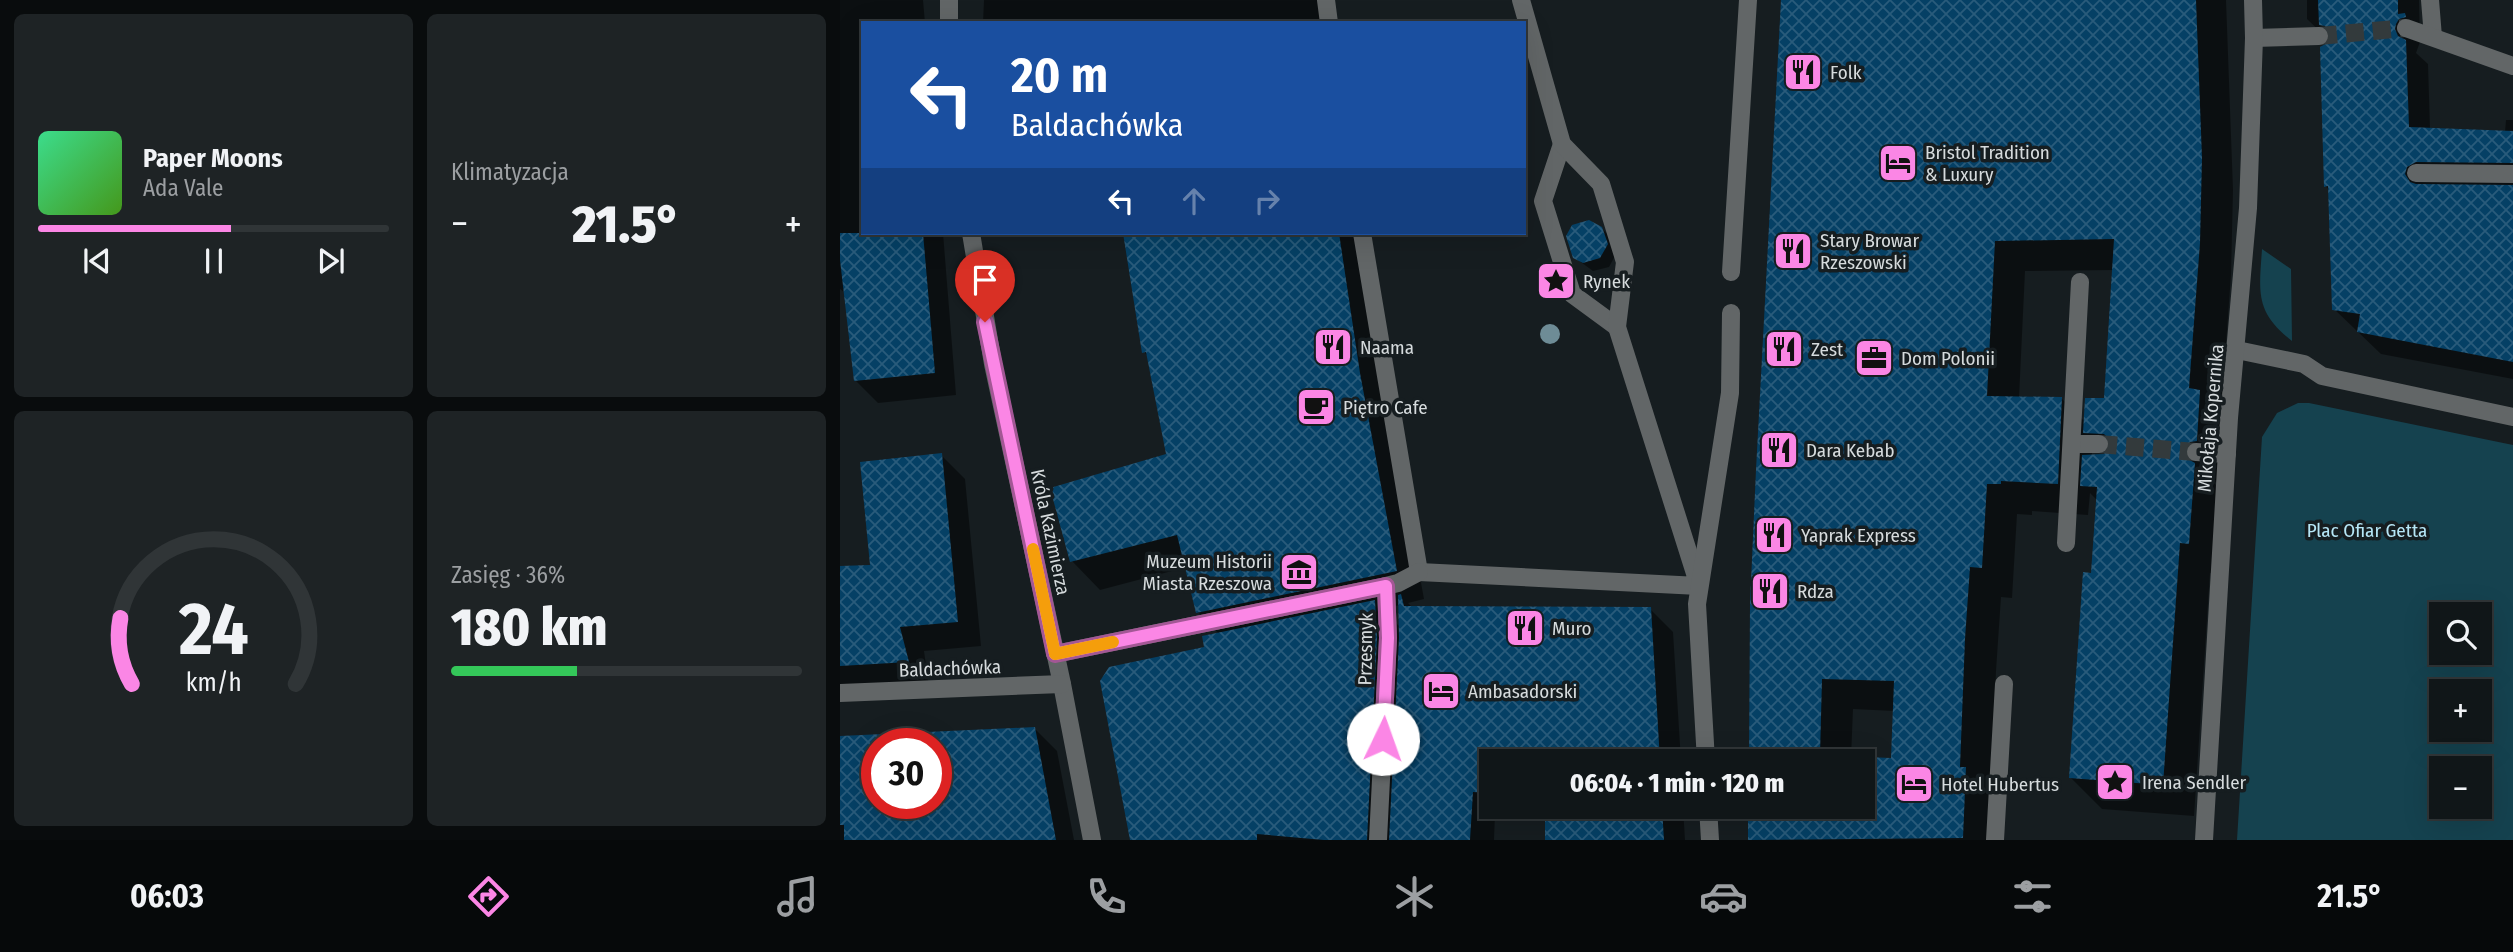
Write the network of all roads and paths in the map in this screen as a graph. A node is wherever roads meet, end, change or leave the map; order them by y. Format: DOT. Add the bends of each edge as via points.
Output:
graph roads {
  1 [pos="948,0"];
  2 [pos="1326,0"];
  3 [pos="1521,0"];
  4 [pos="1748,0"];
  5 [pos="2253,0"];
  6 [pos="2430,0"];
  7 [pos="949,21"];
  8 [pos="1329,21"];
  9 [pos="2406,28"];
  10 [pos="2319,36"];
  11 [pos="2433,37"];
  12 [pos="2254,38"];
  13 [pos="2513,66"];
  14 [pos="1562,144"];
  15 [pos="2416,173"];
  16 [pos="2513,174"];
  17 [pos="971,235"];
  18 [pos="1362,235"];
  19 [pos="1731,272"];
  20 [pos="2080,282"];
  21 [pos="1731,313"];
  22 [pos="1617,327"];
  23 [pos="2237,350"];
  24 [pos="2513,417"];
  25 [pos="2072,443"];
  26 [pos="2099,444"];
  27 [pos="2196,452"];
  28 [pos="2227,454"];
  29 [pos="2066,543"];
  30 [pos="1419,572"];
  31 [pos="1392,584"];
  32 [pos="1698,595"];
  33 [pos="1055,654"];
  34 [pos="1062,684"];
  35 [pos="2004,684"];
  36 [pos="840,693"];
  37 [pos="1705,749"];
  38 [pos="1709,819"];
  39 [pos="1092,840"];
  40 [pos="1378,840"];
  41 [pos="1710,840"];
  42 [pos="1995,840"];
  43 [pos="2204,840"];
  1 -- 7 [label="street"];
  2 -- 8 [label="street"];
  3 -- 14 [label="street"];
  4 -- 19 [label="street"];
  5 -- 12 [label="street, Mikołaja Kopernika"];
  6 -- 11 [label="street"];
  9 -- 11 [label="street"];
  10 -- 12 [label="street"];
  11 -- 13 [label="street"];
  12 -- 23 [label="street, Mikołaja Kopernika" via="2249,208"];
  14 -- 22 [label="street" via="1601,184 1625,262"];
  14 -- 22 [label="street" via="1544,201 1572,293"];
  15 -- 16 [label="street"];
  17 -- 33 [label="street, Króla Kazimierza" via="993,363"];
  18 -- 30 [label="street"];
  20 -- 25 [label="street"];
  21 -- 32 [label="street" via="1730,393"];
  22 -- 32 [label="street"];
  23 -- 24 [label="street" via="2304,364 2322,376"];
  23 -- 28 [label="street, Mikołaja Kopernika"];
  25 -- 26 [label="street"];
  25 -- 29 [label="street"];
  27 -- 28 [label="street"];
  28 -- 43 [label="street, Mikołaja Kopernika"];
  30 -- 31 [label="street"];
  30 -- 32 [label="street"];
  31 -- 33 [label="street"];
  31 -- 40 [label="street, Przesmyk"];
  32 -- 37 [label="street"];
  33 -- 34 [label="street, Króla Kazimierza"];
  34 -- 36 [label="street, Baldachówka"];
  34 -- 39 [label="street, Króla Kazimierza"];
  35 -- 42 [label="street"];
  38 -- 41 [label="street"];
}
